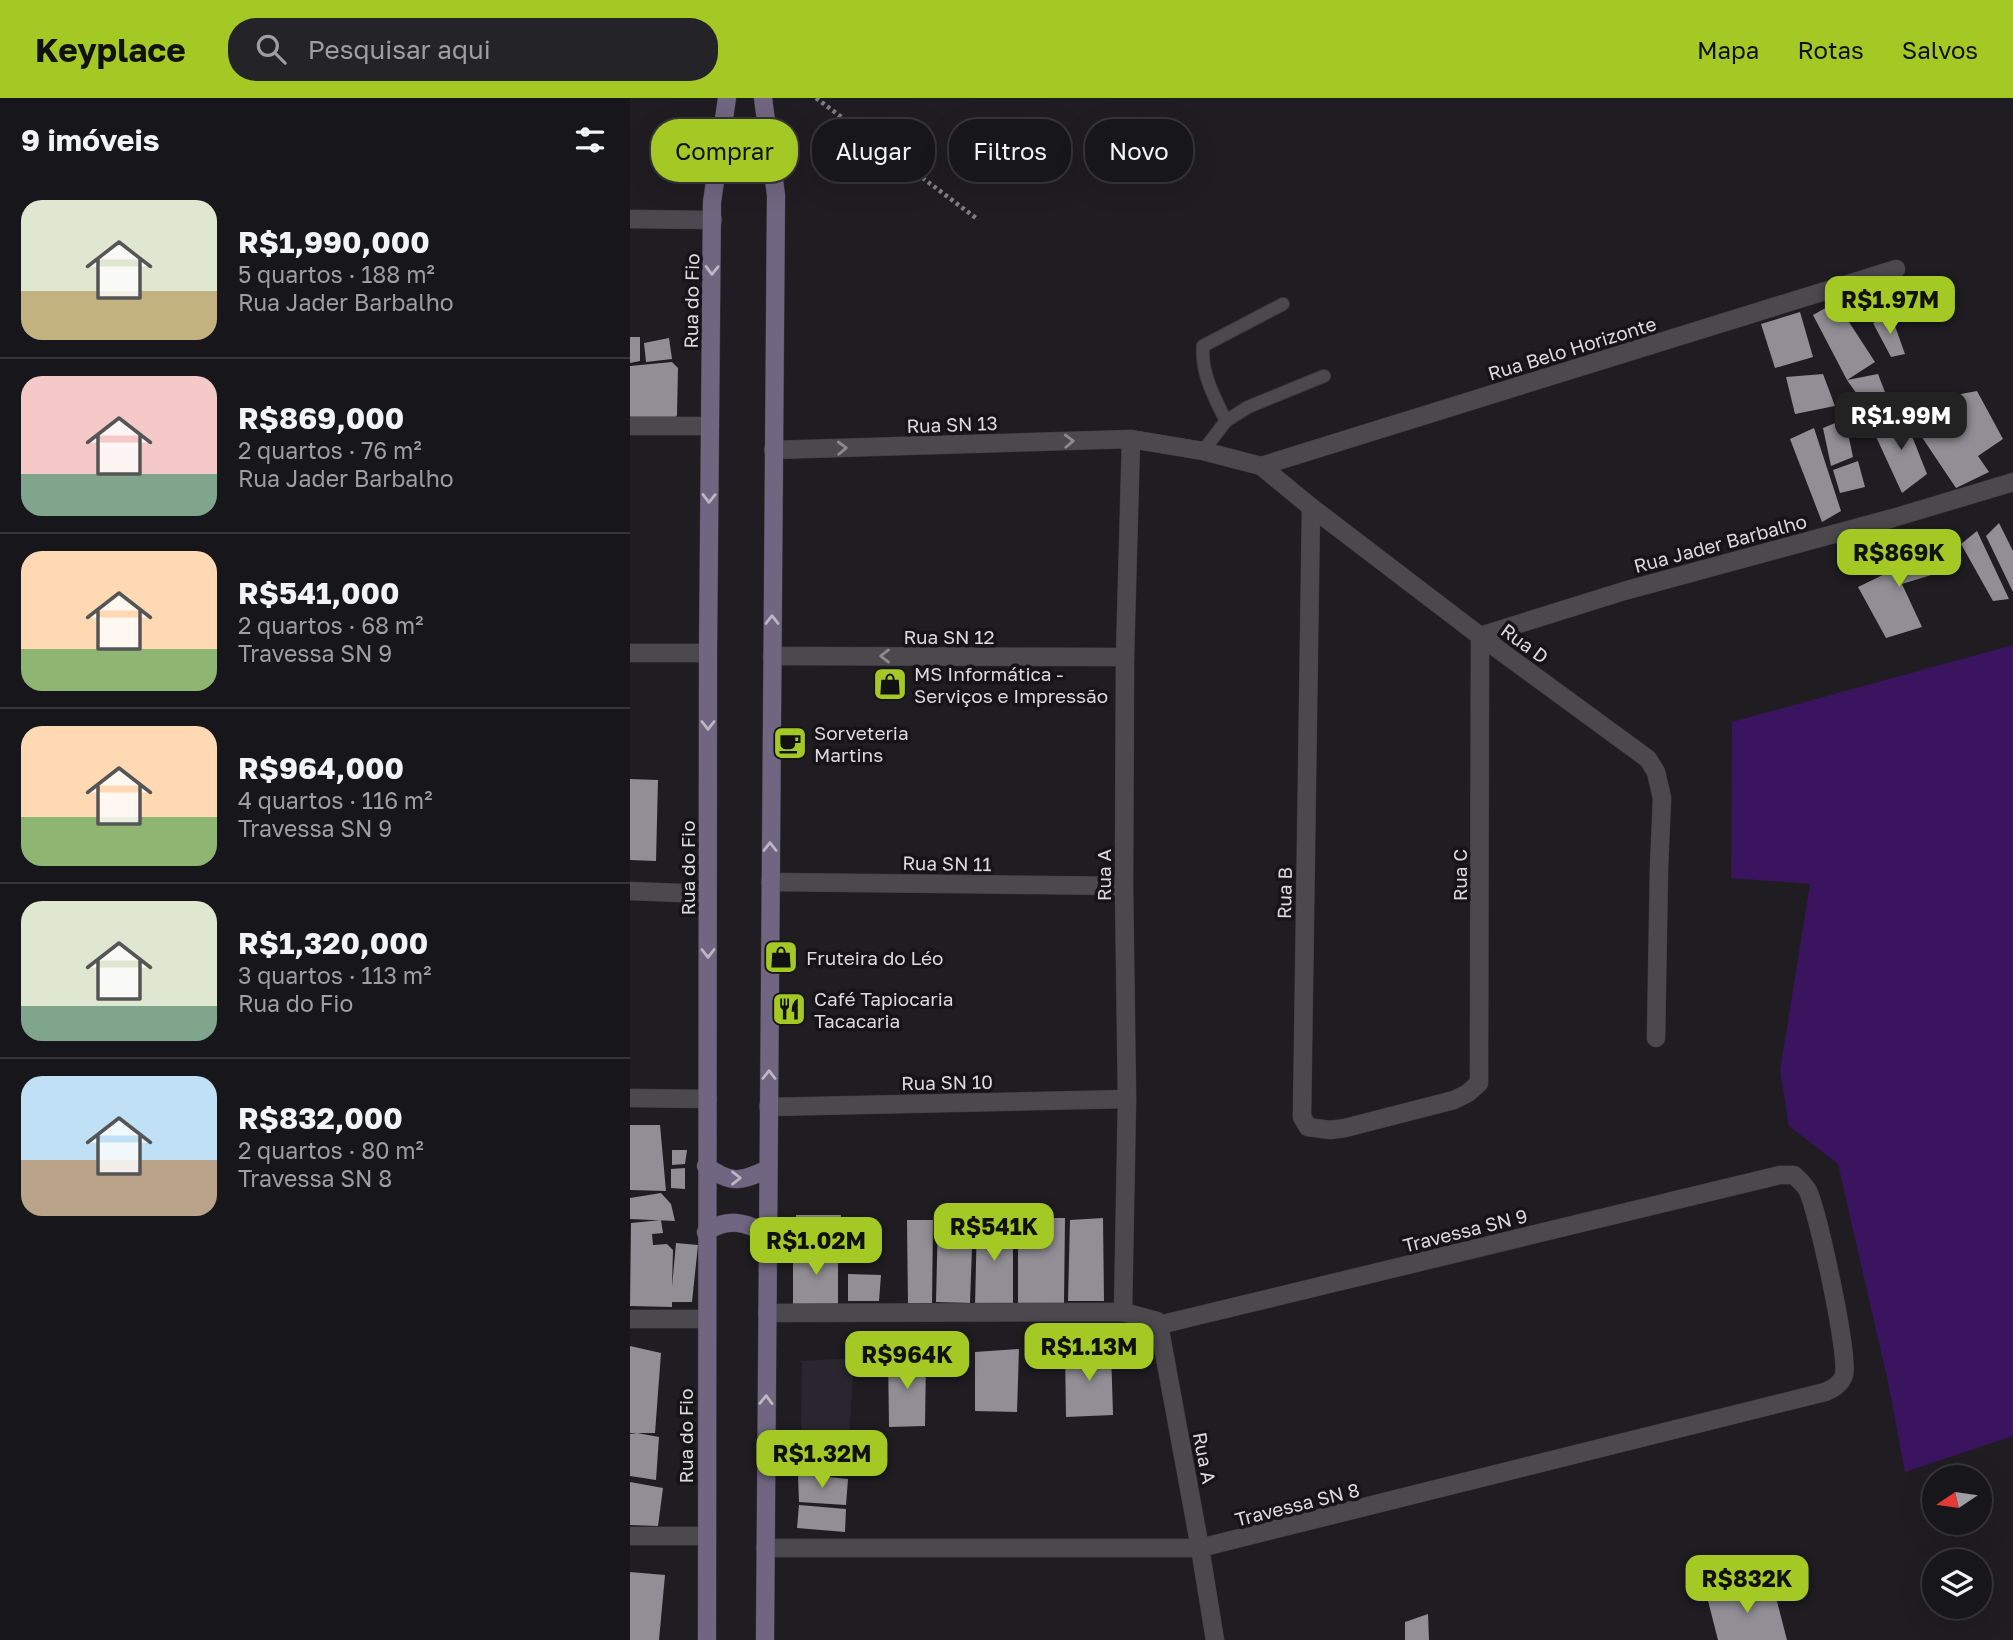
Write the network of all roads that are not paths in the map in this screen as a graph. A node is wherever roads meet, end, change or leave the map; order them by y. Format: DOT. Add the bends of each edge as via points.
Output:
graph roads {
  1 [pos="727,98"];
  2 [pos="763,98"];
  3 [pos="630,219"];
  4 [pos="713,220"];
  5 [pos="1896,269"];
  6 [pos="1283,304"];
  7 [pos="1324,376"];
  8 [pos="1226,421"];
  9 [pos="630,426"];
  10 [pos="710,426"];
  11 [pos="1131,439"];
  12 [pos="774,450"];
  13 [pos="1203,451"];
  14 [pos="1261,466"];
  15 [pos="2013,482"];
  16 [pos="1311,508"];
  17 [pos="1480,636"];
  18 [pos="630,653"];
  19 [pos="708,653"];
  20 [pos="772,656"];
  21 [pos="1125,657"];
  22 [pos="770,882"];
  23 [pos="1124,887"];
  24 [pos="630,891"];
  25 [pos="708,894"];
  26 [pos="1656,1038"];
  27 [pos="630,1098"];
  28 [pos="708,1099"];
  29 [pos="1127,1099"];
  30 [pos="1454,1100"];
  31 [pos="768,1107"];
  32 [pos="706,1166"];
  33 [pos="768,1169"];
  34 [pos="706,1232"];
  35 [pos="767,1234"];
  36 [pos="767,1312"];
  37 [pos="1123,1312"];
  38 [pos="630,1320"];
  39 [pos="706,1320"];
  40 [pos="1159,1325"];
  41 [pos="1825,1392"];
  42 [pos="630,1536"];
  43 [pos="707,1536"];
  44 [pos="765,1548"];
  45 [pos="1200,1548"];
  46 [pos="707,1640"];
  47 [pos="765,1640"];
  48 [pos="1215,1640"];
  1 -- 4 [label="street, Rua do Fio"];
  2 -- 12 [label="street" via="776,195"];
  3 -- 4 [label="street"];
  4 -- 10 [label="street, Rua do Fio, one-way"];
  5 -- 14 [label="street, Rua Belo Horizonte"];
  6 -- 8 [label="lane" via="1203,346 1209,384"];
  7 -- 8 [label="lane" via="1248,407"];
  8 -- 13 [label="lane"];
  9 -- 10 [label="street"];
  10 -- 19 [label="street, Rua do Fio, one-way"];
  12 -- 11 [label="street, Rua SN 13, one-way"];
  11 -- 13 [label="street, Rua D"];
  11 -- 21 [label="street, Rua A"];
  20 -- 12 [label="street, one-way"];
  13 -- 14 [label="street, Rua D"];
  14 -- 16 [label="street, Rua D"];
  15 -- 17 [label="street, Rua Jader Barbalho"];
  16 -- 17 [label="street, Rua D"];
  16 -- 30 [label="street, Rua B" via="1302,1117 1308,1127 1330,1130"];
  17 -- 26 [label="street, Rua D" via="1648,760 1656,772 1662,798"];
  17 -- 30 [label="street, Rua C" via="1479,1083"];
  18 -- 19 [label="street"];
  19 -- 25 [label="street, Rua do Fio, one-way"];
  21 -- 20 [label="street, Rua SN 12, one-way"];
  22 -- 20 [label="street, one-way"];
  21 -- 23 [label="street, Rua A"];
  22 -- 23 [label="street, Rua SN 11"];
  31 -- 22 [label="street, one-way"];
  23 -- 29 [label="street, Rua A"];
  24 -- 25 [label="street"];
  25 -- 28 [label="street, Rua do Fio, one-way"];
  27 -- 28 [label="street"];
  28 -- 32 [label="street, Rua do Fio"];
  29 -- 31 [label="street, Rua SN 10"];
  29 -- 37 [label="street, Rua A"];
  31 -- 33 [label="street"];
  32 -- 33 [label="street, one-way" via="738,1180"];
  32 -- 34 [label="street, Rua do Fio"];
  33 -- 35 [label="street"];
  34 -- 35 [label="street" via="717,1224 740,1222"];
  34 -- 39 [label="street, Rua do Fio"];
  35 -- 36 [label="street"];
  36 -- 37 [label="street"];
  44 -- 36 [label="street, one-way"];
  37 -- 40 [label="street"];
  38 -- 39 [label="street"];
  39 -- 43 [label="street, Rua do Fio"];
  40 -- 41 [label="street, Travessa SN 9" via="1794,1175 1807,1190 1815,1212 1843,1340 1843,1377"];
  40 -- 45 [label="street, Rua A"];
  41 -- 45 [label="street, Travessa SN 8"];
  42 -- 43 [label="street"];
  43 -- 46 [label="street, Rua do Fio"];
  44 -- 45 [label="street, Travessa SN 8"];
  44 -- 47 [label="street"];
  45 -- 48 [label="street, Rua A"];
}
